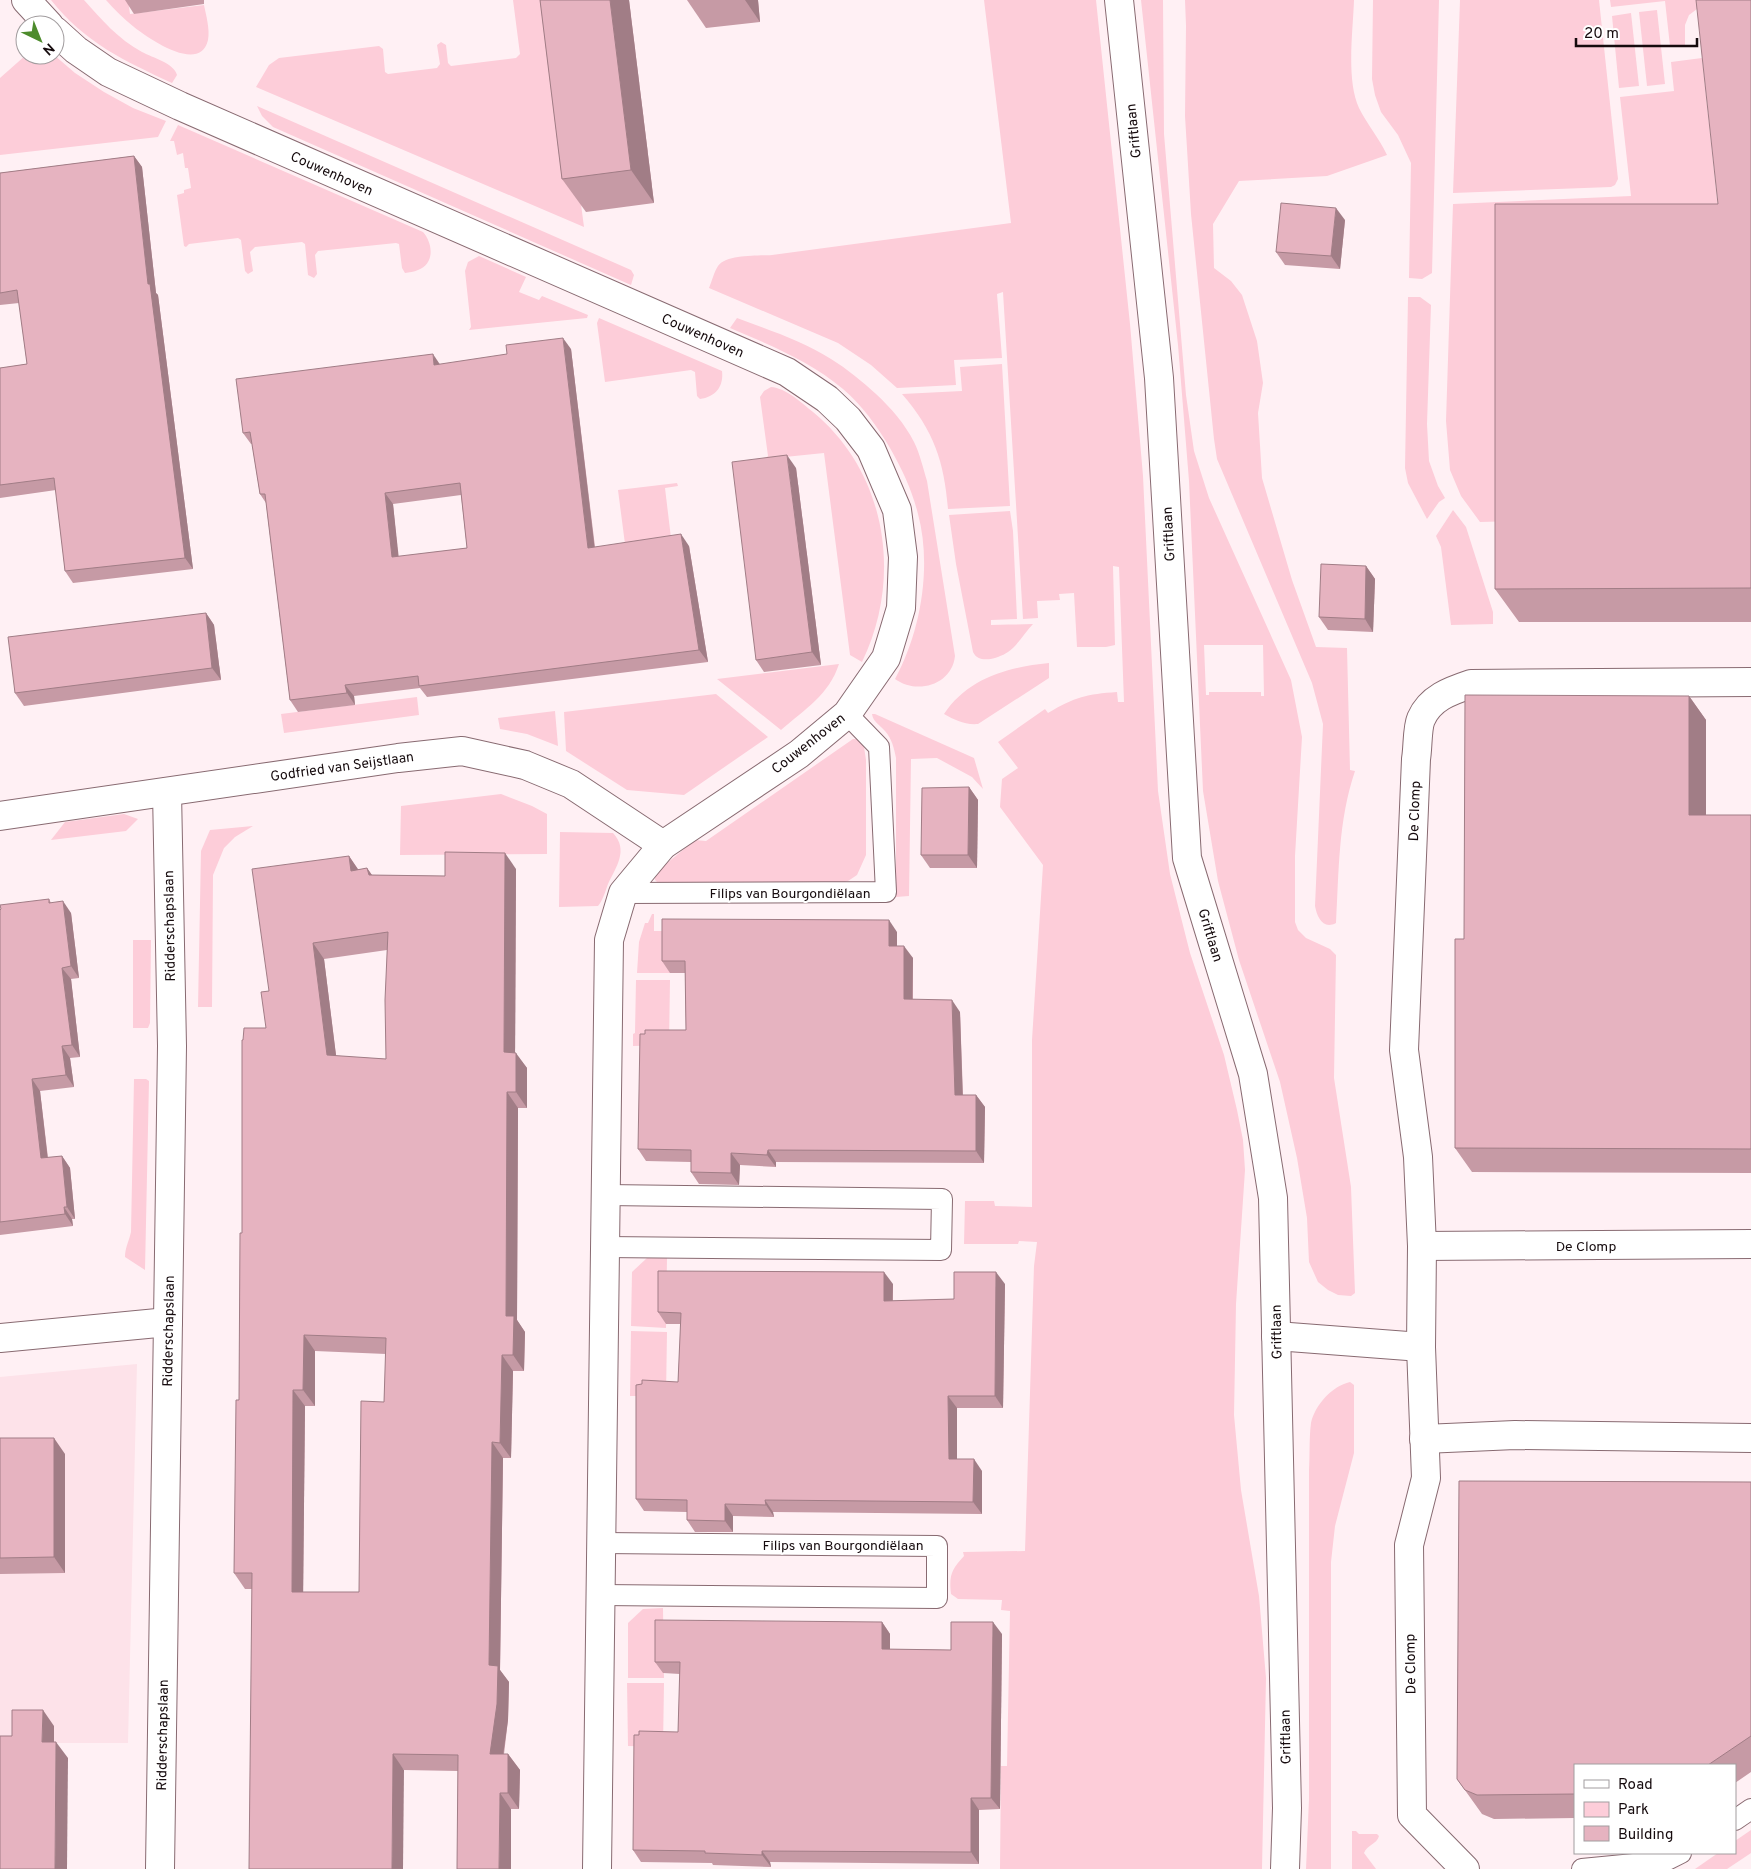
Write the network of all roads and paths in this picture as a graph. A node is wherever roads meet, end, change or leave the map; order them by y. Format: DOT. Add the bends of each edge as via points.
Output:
graph roads {
  1 [pos="26,0"];
  2 [pos="1119,0"];
  3 [pos="40,15"];
  4 [pos="65,40"];
  5 [pos="1751,682"];
  6 [pos="847,714"];
  7 [pos="167,792"];
  8 [pos="0,816"];
  9 [pos="663,845"];
  10 [pos="623,893"];
  11 [pos="606,1196"];
  12 [pos="1751,1244"];
  13 [pos="605,1246"];
  14 [pos="1422,1246"];
  15 [pos="168,1322"];
  16 [pos="1276,1336"];
  17 [pos="0,1338"];
  18 [pos="1421,1347"];
  19 [pos="1751,1438"];
  20 [pos="1424,1439"];
  21 [pos="602,1543"];
  22 [pos="601,1595"];
  23 [pos="1751,1809"];
  24 [pos="1736,1819"];
  25 [pos="1679,1854"];
  26 [pos="160,1869"];
  27 [pos="597,1869"];
  28 [pos="1285,1869"];
  29 [pos="1465,1869"];
  30 [pos="1582,1869"];
  1 -- 3 [label="street"];
  2 -- 16 [label="street, Griftlaan" via="1160,378 1187,858 1253,1074 1273,1198"];
  4 -- 6 [label="street, Couwenhoven" via="108,72 787,372 827,399 848,419 871,449 896,510 903,556 901,608 886,658"];
  5 -- 14 [label="street, De Clomp" via="1471,684 1435,699 1420,720 1404,1050 1418,1157"];
  6 -- 9 [label="street, Couwenhoven" via="799,754"];
  6 -- 10 [label="lane, Filips van Bourgondiëlaan" via="879,747 886,892"];
  7 -- 8 [label="street, Godfried van Seijstlaan"];
  7 -- 9 [label="street, Godfried van Seijstlaan" via="462,751 526,766 571,784"];
  7 -- 15 [label="street, Ridderschapslaan" via="172,1046"];
  9 -- 10 [label="street"];
  10 -- 11 [label="street" via="610,940"];
  11 -- 13 [label="street"];
  11 -- 13 [label="lane" via="942,1198 942,1216 941,1250"];
  12 -- 14 [label="street, De Clomp"];
  13 -- 21 [label="street"];
  14 -- 18 [label="street, De Clomp"];
  15 -- 17 [label="street"];
  15 -- 26 [label="street, Ridderschapslaan"];
  16 -- 18 [label="street"];
  16 -- 28 [label="street, Griftlaan" via="1287,1808"];
  18 -- 20 [label="street, De Clomp"];
  19 -- 20 [label="street" via="1515,1435"];
  20 -- 29 [label="street, De Clomp" via="1426,1478 1409,1544 1412,1815"];
  21 -- 22 [label="street"];
  21 -- 22 [label="lane, Filips van Bourgondiëlaan" via="937,1546 937,1598"];
  22 -- 27 [label="street"];
  23 -- 24 [label="lane"];
  25 -- 30 [label="lane" via="1665,1861"];
}
